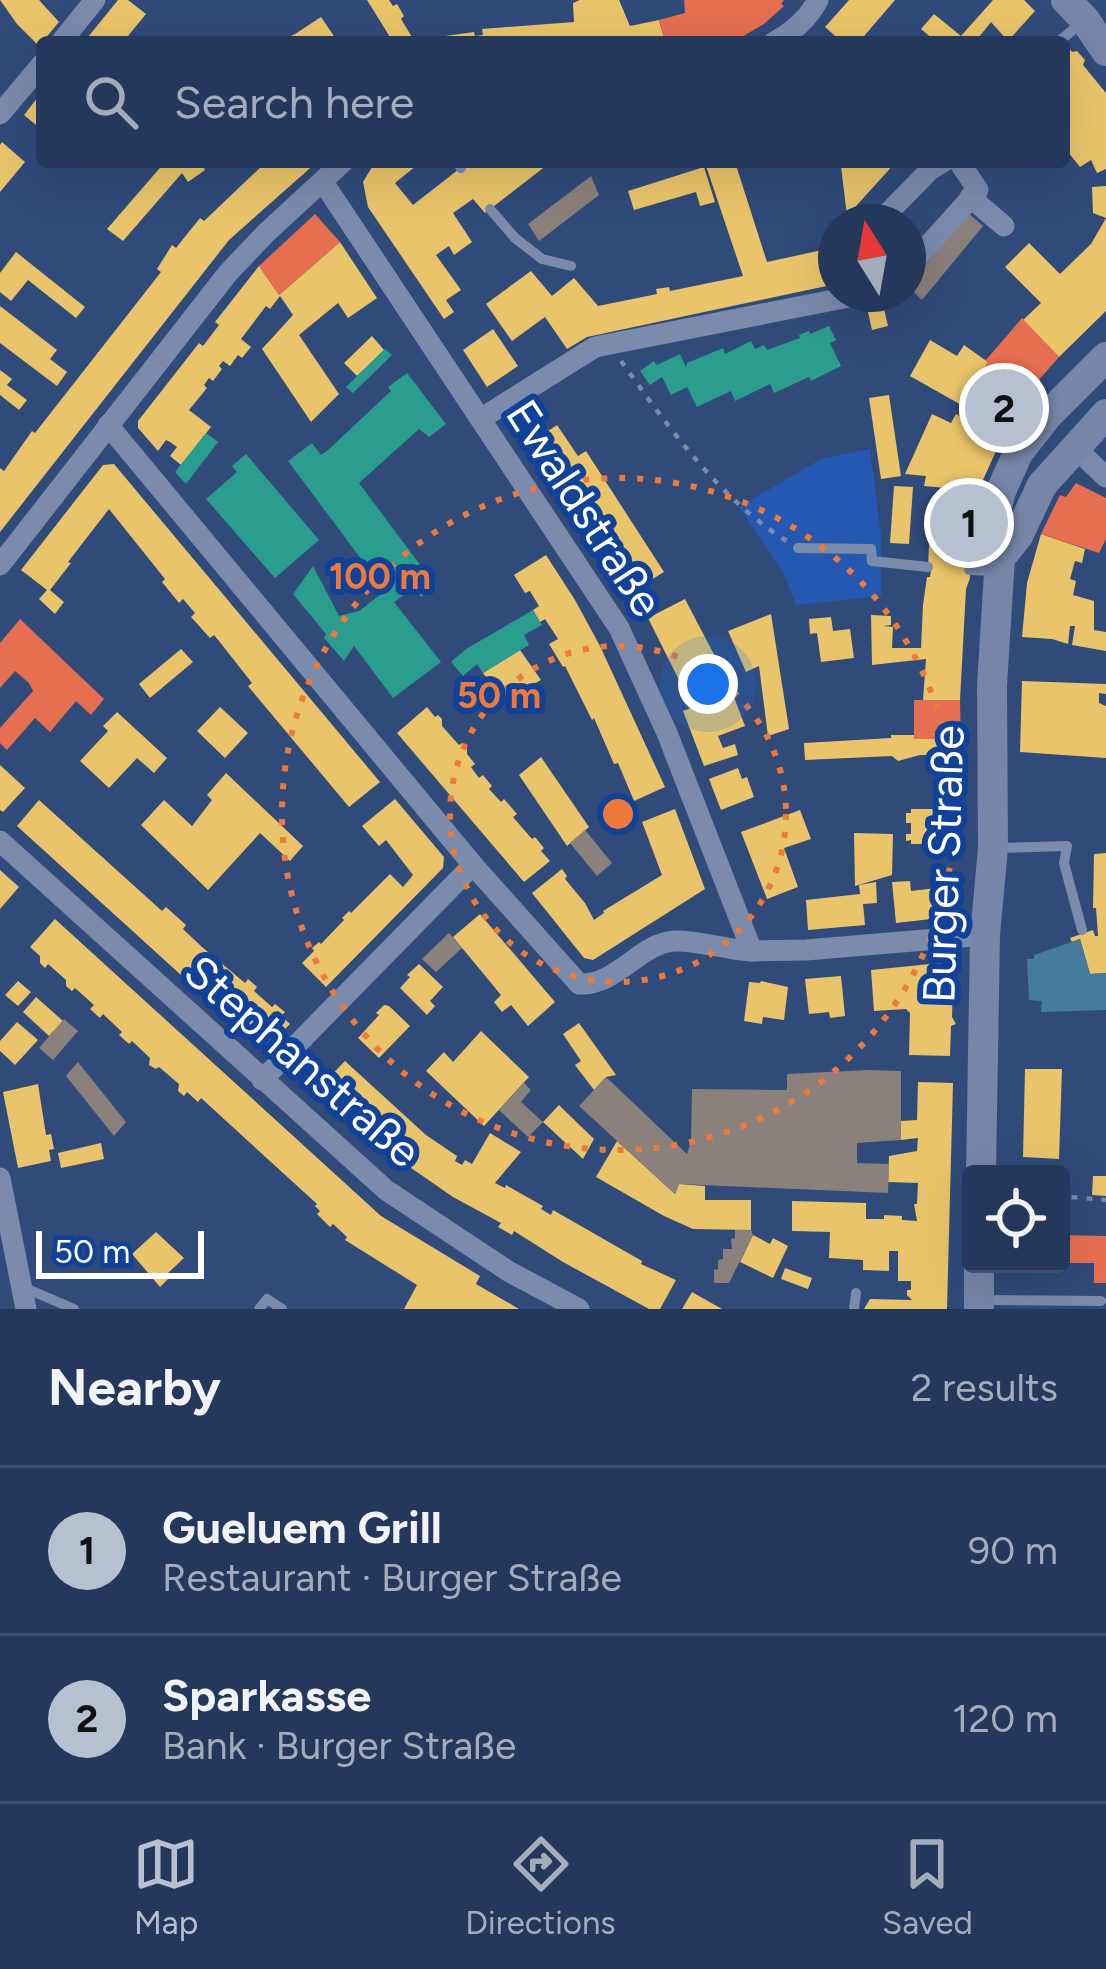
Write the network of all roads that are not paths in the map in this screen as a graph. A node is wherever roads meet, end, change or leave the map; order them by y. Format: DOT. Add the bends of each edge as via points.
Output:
graph roads {
  1 [pos="95,0"];
  2 [pos="818,0"];
  3 [pos="1076,10"];
  4 [pos="66,36"];
  5 [pos="784,36"];
  6 [pos="1106,51"];
  7 [pos="36,71"];
  8 [pos="0,115"];
  9 [pos="337,168"];
  10 [pos="933,168"];
  11 [pos="963,168"];
  12 [pos="323,182"];
  13 [pos="970,197"];
  14 [pos="897,204"];
  15 [pos="490,209"];
  16 [pos="1004,226"];
  17 [pos="926,247"];
  18 [pos="571,266"];
  19 [pos="818,303"];
  20 [pos="1106,357"];
  21 [pos="1106,378"];
  22 [pos="1106,414"];
  23 [pos="482,418"];
  24 [pos="108,425"];
  25 [pos="1074,447"];
  26 [pos="1106,477"];
  27 [pos="797,548"];
  28 [pos="0,566"];
  29 [pos="989,566"];
  30 [pos="928,567"];
  31 [pos="0,841"];
  32 [pos="993,848"];
  33 [pos="473,865"];
  34 [pos="1082,930"];
  35 [pos="985,935"];
  36 [pos="752,951"];
  37 [pos="262,1081"];
  38 [pos="981,1165"];
  39 [pos="0,1178"];
  40 [pos="2,1202"];
  41 [pos="980,1273"];
  42 [pos="856,1293"];
  43 [pos="24,1298"];
  44 [pos="1101,1301"];
  45 [pos="979,1305"];
  46 [pos="74,1309"];
  47 [pos="259,1309"];
  48 [pos="282,1309"];
  49 [pos="579,1309"];
  50 [pos="854,1309"];
  1 -- 4 [label="street"];
  2 -- 5 [label="street"];
  3 -- 6 [label="main road"];
  7 -- 8 [label="street"];
  9 -- 12 [label="street"];
  10 -- 14 [label="street"];
  11 -- 13 [label="street" via="978,190"];
  12 -- 23 [label="street, Ewaldstraße"];
  12 -- 24 [label="street" via="228,273"];
  13 -- 16 [label="street"];
  13 -- 17 [label="street"];
  15 -- 18 [label="lane" via="542,259"];
  19 -- 23 [label="street" via="595,347"];
  20 -- 29 [label="main road, Burger Straße" via="1009,469"];
  21 -- 25 [label="main road" via="1074,414"];
  22 -- 25 [label="main road, Burger Straße"];
  23 -- 36 [label="street, Ewaldstraße" via="619,628"];
  24 -- 28 [label="street"];
  24 -- 33 [label="street"];
  25 -- 26 [label="street"];
  25 -- 29 [label="main road, Burger Straße" via="1042,485 1018,536"];
  27 -- 30 [label="lane" via="872,549 872,561"];
  29 -- 32 [label="main road, Burger Straße"];
  31 -- 37 [label="street, Stephanstraße"];
  32 -- 34 [label="lane" via="1067,845 1064,863"];
  32 -- 35 [label="main road, Burger Straße"];
  33 -- 36 [label="street" via="579,984 594,985 673,941"];
  33 -- 37 [label="street"];
  35 -- 36 [label="street"];
  35 -- 38 [label="main road, Burger Straße"];
  37 -- 49 [label="street, Stephanstraße" via="386,1190"];
  39 -- 40 [label="street"];
  40 -- 43 [label="street"];
  41 -- 45 [label="main road"];
  42 -- 50 [label="lane"];
  43 -- 46 [label="lane"];
  44 -- 45 [label="lane"];
  47 -- 48 [label="lane" via="267,1299"];
}
